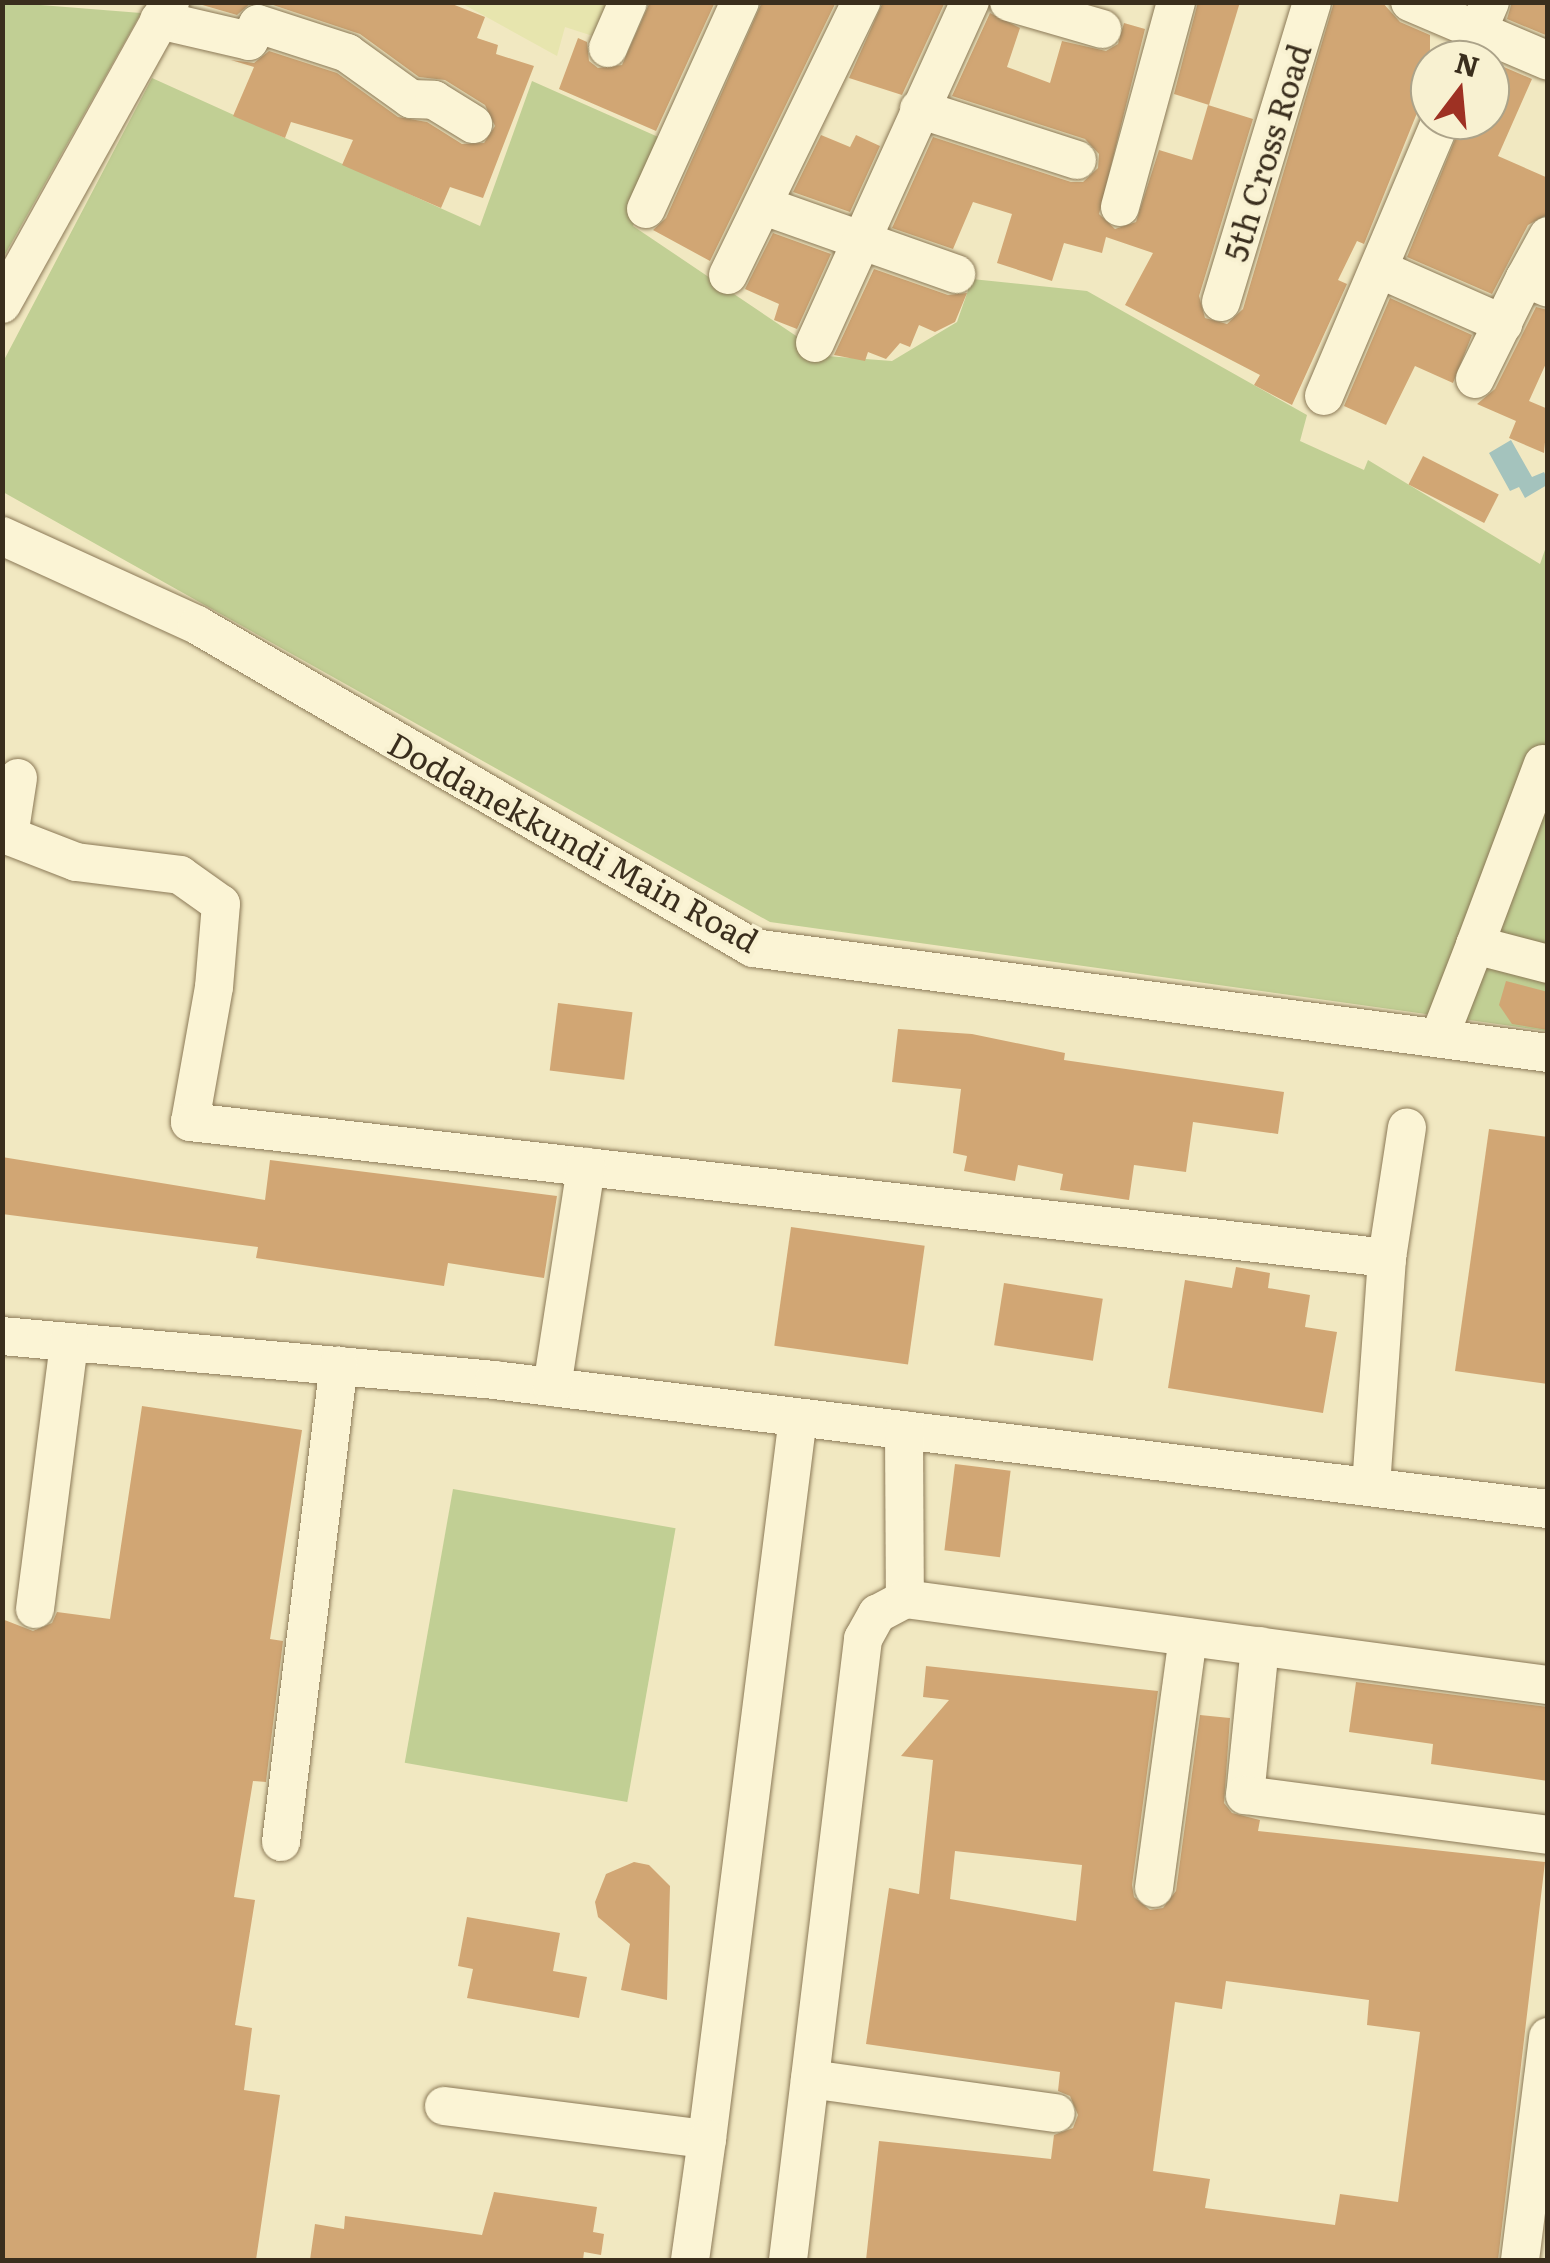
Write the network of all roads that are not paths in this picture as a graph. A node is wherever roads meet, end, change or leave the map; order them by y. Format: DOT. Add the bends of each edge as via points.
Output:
graph roads {
  1 [pos="628,2"];
  2 [pos="740,2"];
  3 [pos="861,2"];
  4 [pos="970,2"];
  5 [pos="1009,2"];
  6 [pos="1176,2"];
  7 [pos="1312,2"];
  8 [pos="1410,2"];
  9 [pos="164,11"];
  10 [pos="1102,29"];
  11 [pos="1477,32"];
  12 [pos="608,48"];
  13 [pos="1548,61"];
  14 [pos="919,108"];
  15 [pos="473,124"];
  16 [pos="1433,140"];
  17 [pos="1077,160"];
  18 [pos="764,206"];
  19 [pos="1120,206"];
  20 [pos="646,209"];
  21 [pos="1548,236"];
  22 [pos="860,241"];
  23 [pos="1379,268"];
  24 [pos="956,274"];
  25 [pos="728,276"];
  26 [pos="1536,283"];
  27 [pos="1221,302"];
  28 [pos="2,304"];
  29 [pos="1503,324"];
  30 [pos="815,343"];
  31 [pos="1475,378"];
  32 [pos="1324,396"];
  33 [pos="2,536"];
  34 [pos="1542,764"];
  35 [pos="18,778"];
  36 [pos="1475,945"];
  37 [pos="1548,964"];
  38 [pos="1439,1038"];
  39 [pos="1548,1053"];
  40 [pos="1407,1128"];
  41 [pos="586,1167"];
  42 [pos="1387,1258"];
  43 [pos="2,1336"];
  44 [pos="69,1342"];
  45 [pos="339,1366"];
  46 [pos="552,1387"];
  47 [pos="798,1418"];
  48 [pos="904,1430"];
  49 [pos="1371,1484"];
  50 [pos="1548,1509"];
  51 [pos="904,1599"];
  52 [pos="34,1609"];
  53 [pos="1188,1637"];
  54 [pos="1260,1646"];
  55 [pos="1548,1684"];
  56 [pos="1548,1836"];
  57 [pos="281,1842"];
  58 [pos="1154,1888"];
  59 [pos="1548,2037"];
  60 [pos="810,2079"];
  61 [pos="444,2106"];
  62 [pos="1056,2113"];
  63 [pos="707,2139"];
  64 [pos="690,2260"];
  65 [pos="788,2260"];
  66 [pos="1520,2260"];
  1 -- 12 [label="street"];
  2 -- 20 [label="street"];
  3 -- 18 [label="street"];
  4 -- 14 [label="street"];
  5 -- 10 [label="street"];
  6 -- 19 [label="street"];
  7 -- 27 [label="street, 5th Cross Road"];
  8 -- 11 [label="street"];
  9 -- 15 [label="street" via="249,41 258,24 330,48 411,100 434,100"];
  9 -- 28 [label="street"];
  11 -- 13 [label="street"];
  14 -- 17 [label="street"];
  14 -- 22 [label="street"];
  16 -- 23 [label="street"];
  18 -- 22 [label="street"];
  18 -- 25 [label="street"];
  21 -- 26 [label="street"];
  22 -- 24 [label="street"];
  22 -- 30 [label="street"];
  23 -- 29 [label="street"];
  23 -- 32 [label="street"];
  26 -- 29 [label="street"];
  29 -- 31 [label="street"];
  33 -- 38 [label="street, Doddanekkundi Main Road" via="197,625 753,948"];
  34 -- 36 [label="street"];
  35 -- 41 [label="street" via="9,836 76,862 180,875 221,904 190,1122"];
  36 -- 37 [label="street"];
  36 -- 38 [label="street"];
  38 -- 39 [label="street, Doddanekkundi Main Road"];
  40 -- 42 [label="street"];
  41 -- 42 [label="street"];
  41 -- 46 [label="street"];
  42 -- 49 [label="street"];
  43 -- 44 [label="street"];
  44 -- 45 [label="street"];
  44 -- 52 [label="street"];
  45 -- 46 [label="street"];
  45 -- 57 [label="street"];
  46 -- 47 [label="street"];
  47 -- 48 [label="street"];
  47 -- 63 [label="street"];
  48 -- 49 [label="street"];
  48 -- 51 [label="street"];
  49 -- 50 [label="street"];
  51 -- 53 [label="street"];
  51 -- 60 [label="street" via="877,1614 864,1639"];
  53 -- 54 [label="street"];
  53 -- 58 [label="street"];
  54 -- 55 [label="street"];
  54 -- 56 [label="street" via="1246,1795"];
  59 -- 66 [label="street"];
  60 -- 62 [label="street"];
  60 -- 65 [label="street"];
  61 -- 63 [label="street"];
  63 -- 64 [label="street"];
}
